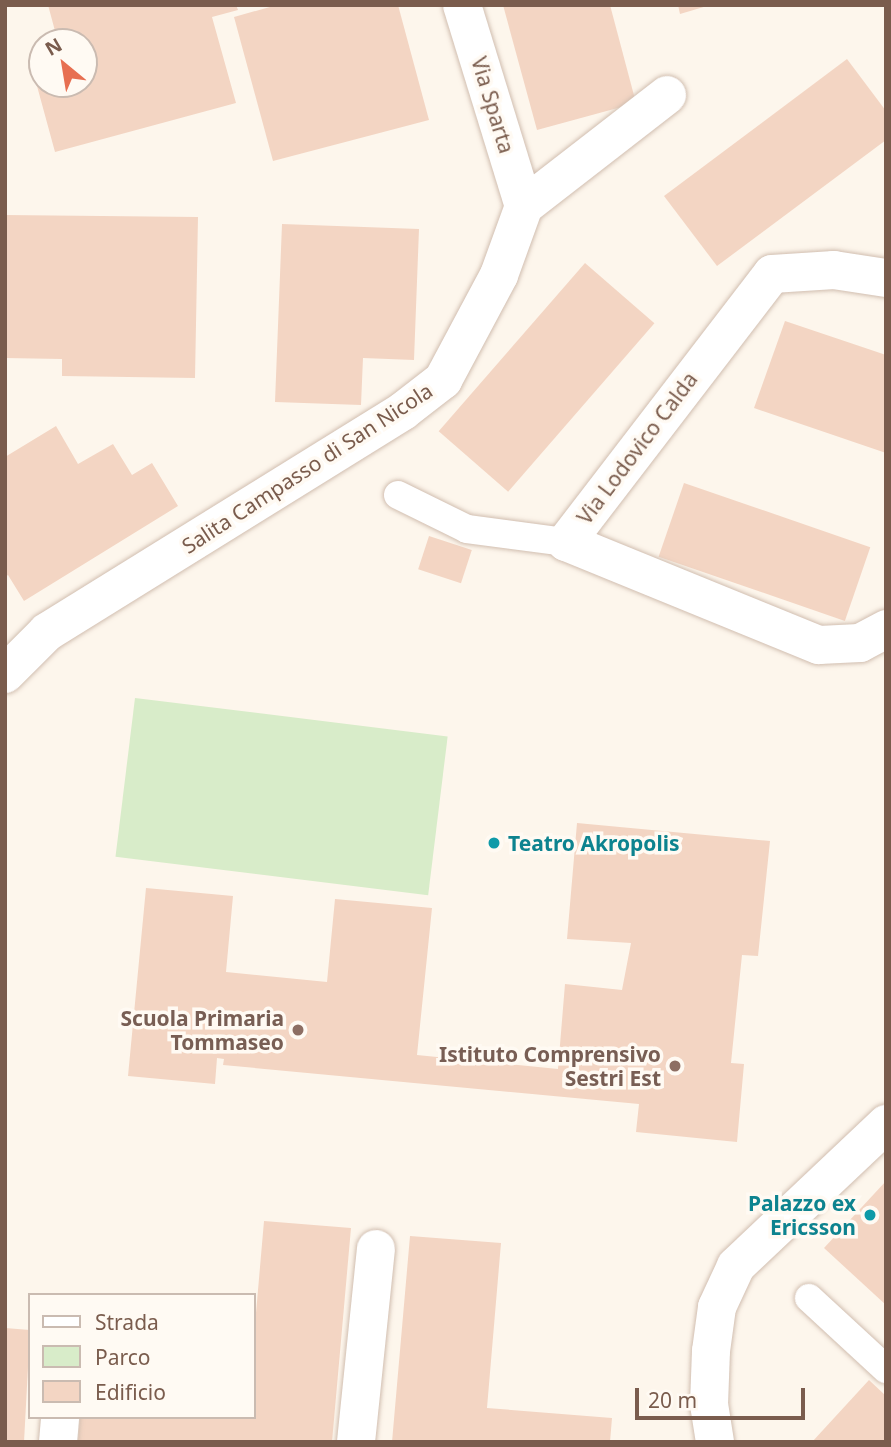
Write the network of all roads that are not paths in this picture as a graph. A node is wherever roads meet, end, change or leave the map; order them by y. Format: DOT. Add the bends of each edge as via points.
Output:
graph roads {
  1 [pos="462,5"];
  2 [pos="667,95"];
  3 [pos="524,205"];
  4 [pos="886,278"];
  5 [pos="398,495"];
  6 [pos="566,542"];
  7 [pos="886,629"];
  8 [pos="5,674"];
  9 [pos="886,1124"];
  10 [pos="376,1249"];
  11 [pos="809,1298"];
  12 [pos="886,1370"];
  13 [pos="60,1419"];
  14 [pos="58,1442"];
  15 [pos="356,1442"];
  16 [pos="715,1442"];
  1 -- 3 [label="street, Via Sparta"];
  2 -- 3 [label="street"];
  3 -- 8 [label="street, Salita Campasso di San Nicola" via="499,275 443,380 402,411 47,632"];
  4 -- 6 [label="street, Via Lodovico Calda" via="834,270 772,274"];
  5 -- 6 [label="lane" via="467,529"];
  6 -- 7 [label="street, Via Lodovico Calda" via="818,645 860,643"];
  9 -- 16 [label="street" via="736,1266 717,1307 710,1351 709,1405"];
  10 -- 15 [label="street"];
  11 -- 12 [label="lane"];
  13 -- 14 [label="street"];
}
